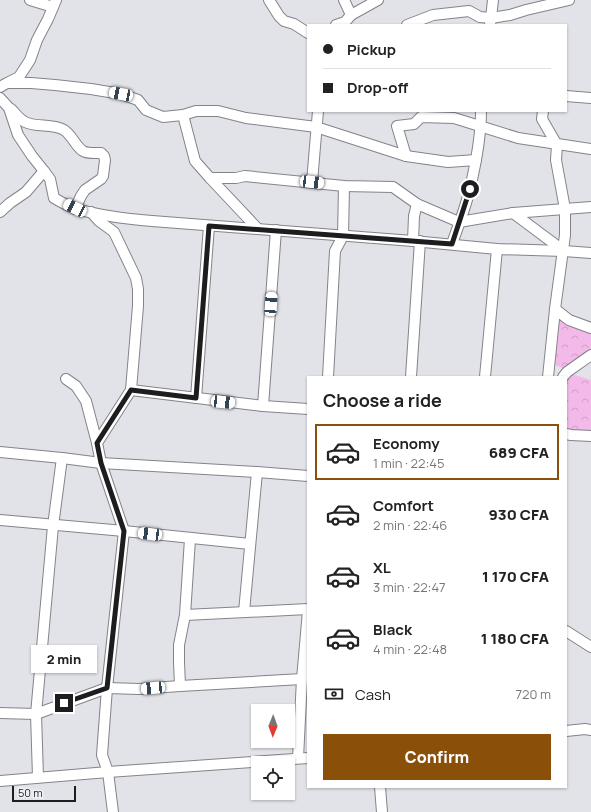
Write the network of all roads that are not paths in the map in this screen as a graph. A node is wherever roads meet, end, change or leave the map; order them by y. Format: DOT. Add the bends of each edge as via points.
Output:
graph roads {
  1 [pos="30,0"];
  2 [pos="269,0"];
  3 [pos="344,0"];
  4 [pos="378,0"];
  5 [pos="493,0"];
  6 [pos="570,0"];
  7 [pos="55,4"];
  8 [pos="491,21"];
  9 [pos="344,22"];
  10 [pos="410,24"];
  11 [pos="307,32"];
  12 [pos="4,85"];
  13 [pos="567,96"];
  14 [pos="0,98"];
  15 [pos="591,98"];
  16 [pos="9,108"];
  17 [pos="318,112"];
  18 [pos="481,112"];
  19 [pos="543,112"];
  20 [pos="183,115"];
  21 [pos="481,126"];
  22 [pos="316,128"];
  23 [pos="557,144"];
  24 [pos="591,149"];
  25 [pos="406,156"];
  26 [pos="476,160"];
  27 [pos="44,171"];
  28 [pos="210,178"];
  29 [pos="312,182"];
  30 [pos="344,186"];
  31 [pos="417,204"];
  32 [pos="591,207"];
  33 [pos="75,208"];
  34 [pos="565,209"];
  35 [pos="0,212"];
  36 [pos="91,212"];
  37 [pos="513,213"];
  38 [pos="459,222"];
  39 [pos="209,226"];
  40 [pos="258,229"];
  41 [pos="276,230"];
  42 [pos="343,236"];
  43 [pos="416,241"];
  44 [pos="452,244"];
  45 [pos="497,249"];
  46 [pos="564,251"];
  47 [pos="591,253"];
  48 [pos="555,309"];
  49 [pos="591,328"];
  50 [pos="591,355"];
  51 [pos="328,376"];
  52 [pos="411,376"];
  53 [pos="485,376"];
  54 [pos="548,376"];
  55 [pos="564,376"];
  56 [pos="66,379"];
  57 [pos="131,390"];
  58 [pos="196,398"];
  59 [pos="264,406"];
  60 [pos="307,410"];
  61 [pos="567,434"];
  62 [pos="591,436"];
  63 [pos="97,443"];
  64 [pos="0,452"];
  65 [pos="62,458"];
  66 [pos="101,463"];
  67 [pos="257,472"];
  68 [pos="307,476"];
  69 [pos="0,520"];
  70 [pos="53,526"];
  71 [pos="124,531"];
  72 [pos="190,539"];
  73 [pos="250,544"];
  74 [pos="307,610"];
  75 [pos="244,612"];
  76 [pos="185,616"];
  77 [pos="307,622"];
  78 [pos="567,632"];
  79 [pos="591,647"];
  80 [pos="302,679"];
  81 [pos="180,686"];
  82 [pos="107,688"];
  83 [pos="0,713"];
  84 [pos="36,714"];
  85 [pos="591,730"];
  86 [pos="567,731"];
  87 [pos="303,758"];
  88 [pos="108,772"];
  89 [pos="38,778"];
  90 [pos="0,781"];
  91 [pos="380,788"];
  92 [pos="113,812"];
  93 [pos="382,812"];
  1 -- 7 [label="street"];
  2 -- 11 [label="street" via="284,21"];
  3 -- 9 [label="street"];
  4 -- 9 [label="street"];
  5 -- 8 [label="street"];
  6 -- 8 [label="street"];
  7 -- 12 [label="street" via="20,77"];
  8 -- 10 [label="street" via="469,11 433,15"];
  12 -- 20 [label="street" via="31,83 121,94 138,100 146,110 163,117"];
  13 -- 15 [label="street"];
  14 -- 16 [label="street"];
  16 -- 27 [label="street" via="18,135"];
  16 -- 33 [label="street" via="26,122 58,127 65,131 81,150 101,153 104,156 103,176 85,190"];
  17 -- 22 [label="street"];
  18 -- 21 [label="street"];
  19 -- 23 [label="street" via="542,119"];
  20 -- 22 [label="street" via="218,111 246,118"];
  20 -- 28 [label="street" via="195,161"];
  21 -- 23 [label="street" via="518,138"];
  21 -- 25 [label="street" via="454,118 421,117 414,124 397,126"];
  21 -- 26 [label="street"];
  22 -- 25 [label="street"];
  22 -- 29 [label="street"];
  23 -- 24 [label="street"];
  23 -- 34 [label="street" via="556,160"];
  25 -- 26 [label="street" via="448,162"];
  26 -- 38 [label="street"];
  27 -- 33 [label="street" via="50,179 54,198"];
  27 -- 35 [label="street" via="26,192"];
  28 -- 29 [label="street" via="245,176"];
  28 -- 40 [label="street"];
  29 -- 30 [label="street"];
  30 -- 31 [label="street" via="392,187"];
  30 -- 42 [label="street"];
  31 -- 38 [label="street"];
  31 -- 43 [label="street" via="414,216"];
  32 -- 34 [label="street"];
  33 -- 36 [label="street"];
  34 -- 37 [label="street"];
  34 -- 46 [label="street"];
  36 -- 39 [label="street" via="120,218"];
  36 -- 57 [label="street" via="114,232 136,278 138,306"];
  37 -- 38 [label="street"];
  37 -- 46 [label="street"];
  38 -- 44 [label="street"];
  39 -- 40 [label="street"];
  39 -- 58 [label="street"];
  40 -- 41 [label="street"];
  41 -- 42 [label="street"];
  41 -- 59 [label="street"];
  42 -- 43 [label="street"];
  42 -- 51 [label="street" via="335,251"];
  43 -- 44 [label="street"];
  43 -- 52 [label="street"];
  44 -- 45 [label="street"];
  45 -- 46 [label="street"];
  45 -- 53 [label="street"];
  46 -- 47 [label="street"];
  46 -- 48 [label="street"];
  48 -- 49 [label="street" via="569,320"];
  48 -- 54 [label="street"];
  50 -- 55 [label="street"];
  56 -- 63 [label="street" via="76,386 86,401"];
  57 -- 58 [label="street"];
  57 -- 63 [label="street"];
  58 -- 59 [label="street"];
  59 -- 60 [label="street"];
  61 -- 62 [label="street"];
  63 -- 66 [label="street"];
  64 -- 65 [label="street"];
  65 -- 66 [label="street"];
  65 -- 70 [label="street"];
  66 -- 67 [label="street"];
  66 -- 71 [label="street"];
  67 -- 68 [label="street"];
  67 -- 73 [label="street"];
  69 -- 70 [label="street"];
  70 -- 71 [label="street"];
  70 -- 84 [label="street"];
  71 -- 72 [label="street"];
  71 -- 82 [label="street"];
  72 -- 73 [label="street"];
  72 -- 76 [label="street"];
  73 -- 75 [label="street"];
  74 -- 75 [label="street"];
  75 -- 76 [label="street"];
  76 -- 81 [label="street" via="179,645"];
  77 -- 80 [label="street"];
  78 -- 79 [label="street"];
  80 -- 81 [label="street"];
  80 -- 87 [label="street"];
  81 -- 82 [label="street"];
  82 -- 84 [label="street"];
  82 -- 88 [label="street" via="102,755"];
  83 -- 84 [label="street"];
  84 -- 89 [label="street"];
  85 -- 86 [label="street"];
  87 -- 88 [label="street"];
  88 -- 89 [label="street"];
  88 -- 92 [label="street"];
  89 -- 90 [label="street"];
  91 -- 93 [label="street"];
}
